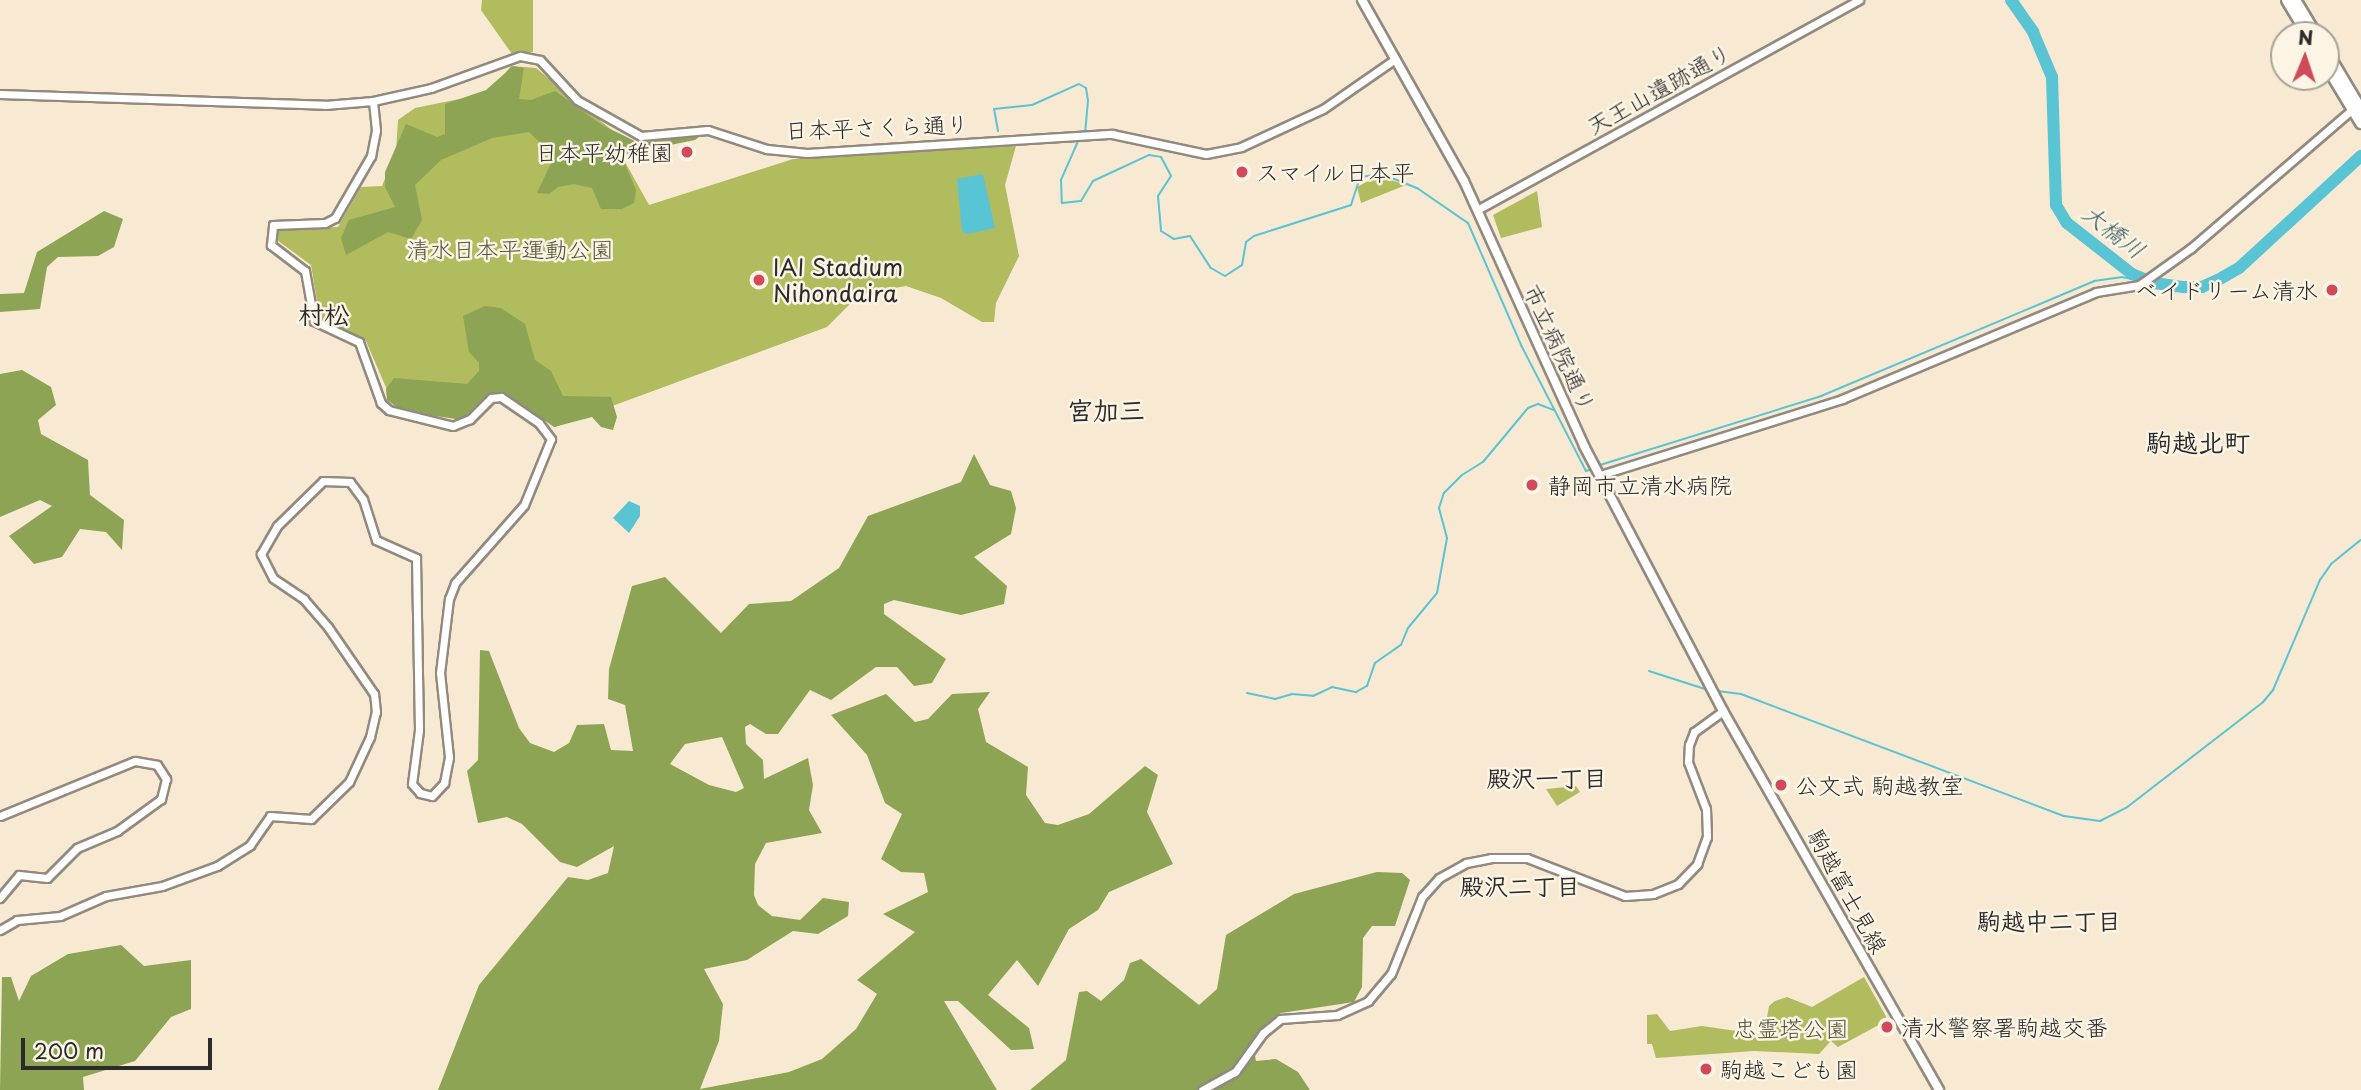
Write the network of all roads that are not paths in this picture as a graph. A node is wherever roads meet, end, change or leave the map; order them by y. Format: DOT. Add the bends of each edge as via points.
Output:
graph roads {
  1 [pos="1362,0"];
  2 [pos="1859,0"];
  3 [pos="2287,0"];
  4 [pos="2295,0"];
  5 [pos="2300,21"];
  6 [pos="2308,21"];
  7 [pos="1395,59"];
  8 [pos="2340,77"];
  9 [pos="2340,84"];
  10 [pos="0,94"];
  11 [pos="373,101"];
  12 [pos="2357,108"];
  13 [pos="2361,123"];
  14 [pos="1477,209"];
  15 [pos="1600,475"];
  16 [pos="1723,711"];
  17 [pos="0,816"];
  18 [pos="0,898"];
  19 [pos="0,930"];
  20 [pos="1203,1090"];
  21 [pos="1939,1090"];
  1 -- 7 [label="main road, 市立病院通り"];
  2 -- 14 [label="street, 天王山遺跡通り"];
  3 -- 5 [label="highway"];
  4 -- 6 [label="highway"];
  7 -- 11 [label="street, 日本平さくら通り" via="1323,109 1241,147 1206,154 1112,134 807,153 767,149 708,130 641,136 577,100 540,60 520,56 423,90"];
  7 -- 14 [label="main road, 市立病院通り"];
  8 -- 12 [label="highway"];
  9 -- 12 [label="highway"];
  10 -- 11 [label="street, 日本平さくら通り" via="325,105"];
  11 -- 19 [label="street" via="376,130 371,156 335,218 325,223 273,225 271,245 305,271 314,321 359,342 382,403 389,410 453,426 470,419 491,398 501,397 539,423 551,439 524,505 455,583 449,599 440,673 449,757 444,783 432,796 419,793 412,784 419,712 416,558 376,540 363,499 350,482 323,481 277,526 261,554 273,578 303,600 328,627 373,694 376,712 370,737 349,782 311,819 270,816 250,845 217,866 162,887 106,896 60,916 17,919"];
  12 -- 13 [label="highway"];
  12 -- 15 [label="street" via="2139,285 2096,292 1842,398"];
  14 -- 15 [label="main road, 市立病院通り"];
  15 -- 16 [label="main road, 市立病院通り"];
  16 -- 20 [label="street" via="1694,732 1689,745 1688,762 1703,798 1707,837 1697,864 1678,884 1653,894 1625,896 1562,869 1507,857 1477,860 1446,873 1417,905 1391,974 1368,1001 1337,1015 1280,1019 1227,1079"];
  16 -- 21 [label="main road, 駒越富士見線"];
  17 -- 18 [label="street" via="135,761 157,765 166,779 161,799 117,831 77,848 47,878 19,875"];
}
